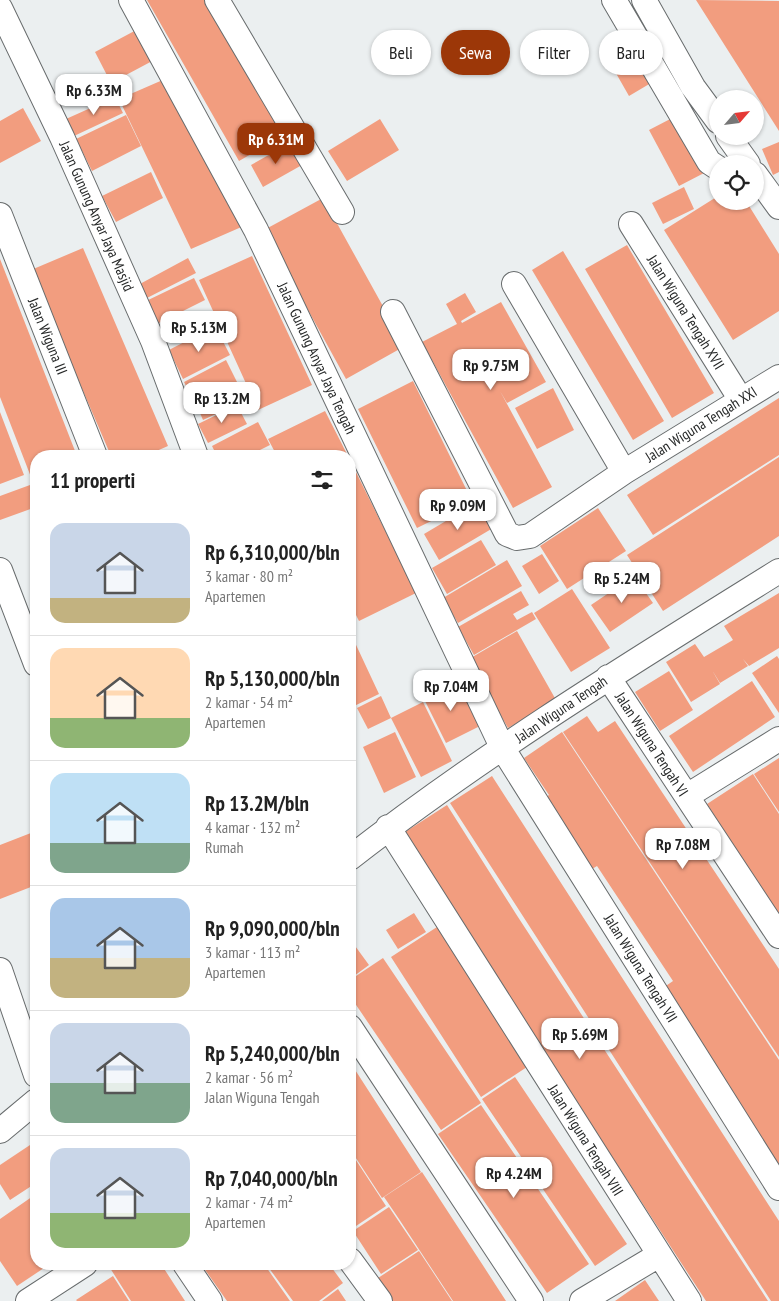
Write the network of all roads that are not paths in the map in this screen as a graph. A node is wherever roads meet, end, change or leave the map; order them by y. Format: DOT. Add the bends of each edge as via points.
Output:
graph roads {
  1 [pos="131,0"];
  2 [pos="217,0"];
  3 [pos="614,0"];
  4 [pos="644,0"];
  5 [pos="0,8"];
  6 [pos="709,109"];
  7 [pos="709,162"];
  8 [pos="764,186"];
  9 [pos="779,207"];
  10 [pos="342,212"];
  11 [pos="0,215"];
  12 [pos="631,224"];
  13 [pos="514,284"];
  14 [pos="393,312"];
  15 [pos="779,377"];
  16 [pos="741,400"];
  17 [pos="93,450"];
  18 [pos="194,450"];
  19 [pos="624,472"];
  20 [pos="0,570"];
  21 [pos="779,572"];
  22 [pos="30,648"];
  23 [pos="608,677"];
  24 [pos="779,739"];
  25 [pos="503,748"];
  26 [pos="687,796"];
  27 [pos="388,828"];
  28 [pos="356,847"];
  29 [pos="779,936"];
  30 [pos="0,970"];
  31 [pos="356,1036"];
  32 [pos="30,1058"];
  33 [pos="30,1106"];
  34 [pos="0,1131"];
  35 [pos="779,1188"];
  36 [pos="659,1255"];
  37 [pos="356,1268"];
  38 [pos="76,1270"];
  39 [pos="189,1270"];
  40 [pos="41,1297"];
  41 [pos="210,1301"];
  42 [pos="380,1301"];
  43 [pos="531,1301"];
  44 [pos="582,1301"];
  45 [pos="689,1301"];
  1 -- 25 [label="street, Jalan Gunung Anyar Jaya Tengah" via="256,230"];
  2 -- 10 [label="street"];
  3 -- 7 [label="street"];
  4 -- 6 [label="street"];
  5 -- 18 [label="street, Jalan Gunung Anyar Jaya Masjid" via="62,136 149,332"];
  8 -- 9 [label="street"];
  11 -- 17 [label="street, Jalan Wiguna III"];
  12 -- 16 [label="street, Jalan Wiguna Tengah XVII"];
  13 -- 19 [label="street"];
  14 -- 19 [label="street, Jalan Wiguna Tengah XXI" via="506,534 517,538 530,536"];
  15 -- 16 [label="street, Jalan Wiguna Tengah XXI"];
  16 -- 19 [label="street, Jalan Wiguna Tengah XXI"];
  20 -- 22 [label="street"];
  21 -- 23 [label="street, Jalan Wiguna Tengah"];
  23 -- 25 [label="street, Jalan Wiguna Tengah"];
  23 -- 26 [label="street, Jalan Wiguna Tengah VI"];
  24 -- 26 [label="street"];
  25 -- 27 [label="street, Jalan Wiguna Tengah"];
  25 -- 35 [label="street, Jalan Wiguna Tengah VII"];
  26 -- 29 [label="street, Jalan Wiguna Tengah VI"];
  27 -- 28 [label="street, Jalan Wiguna Tengah"];
  27 -- 36 [label="street, Jalan Wiguna Tengah VIII"];
  30 -- 32 [label="street"];
  31 -- 43 [label="street"];
  33 -- 34 [label="street"];
  36 -- 44 [label="street"];
  36 -- 45 [label="street, Jalan Wiguna Tengah VIII"];
  37 -- 42 [label="street"];
  38 -- 40 [label="street"];
  39 -- 41 [label="street"];
}
